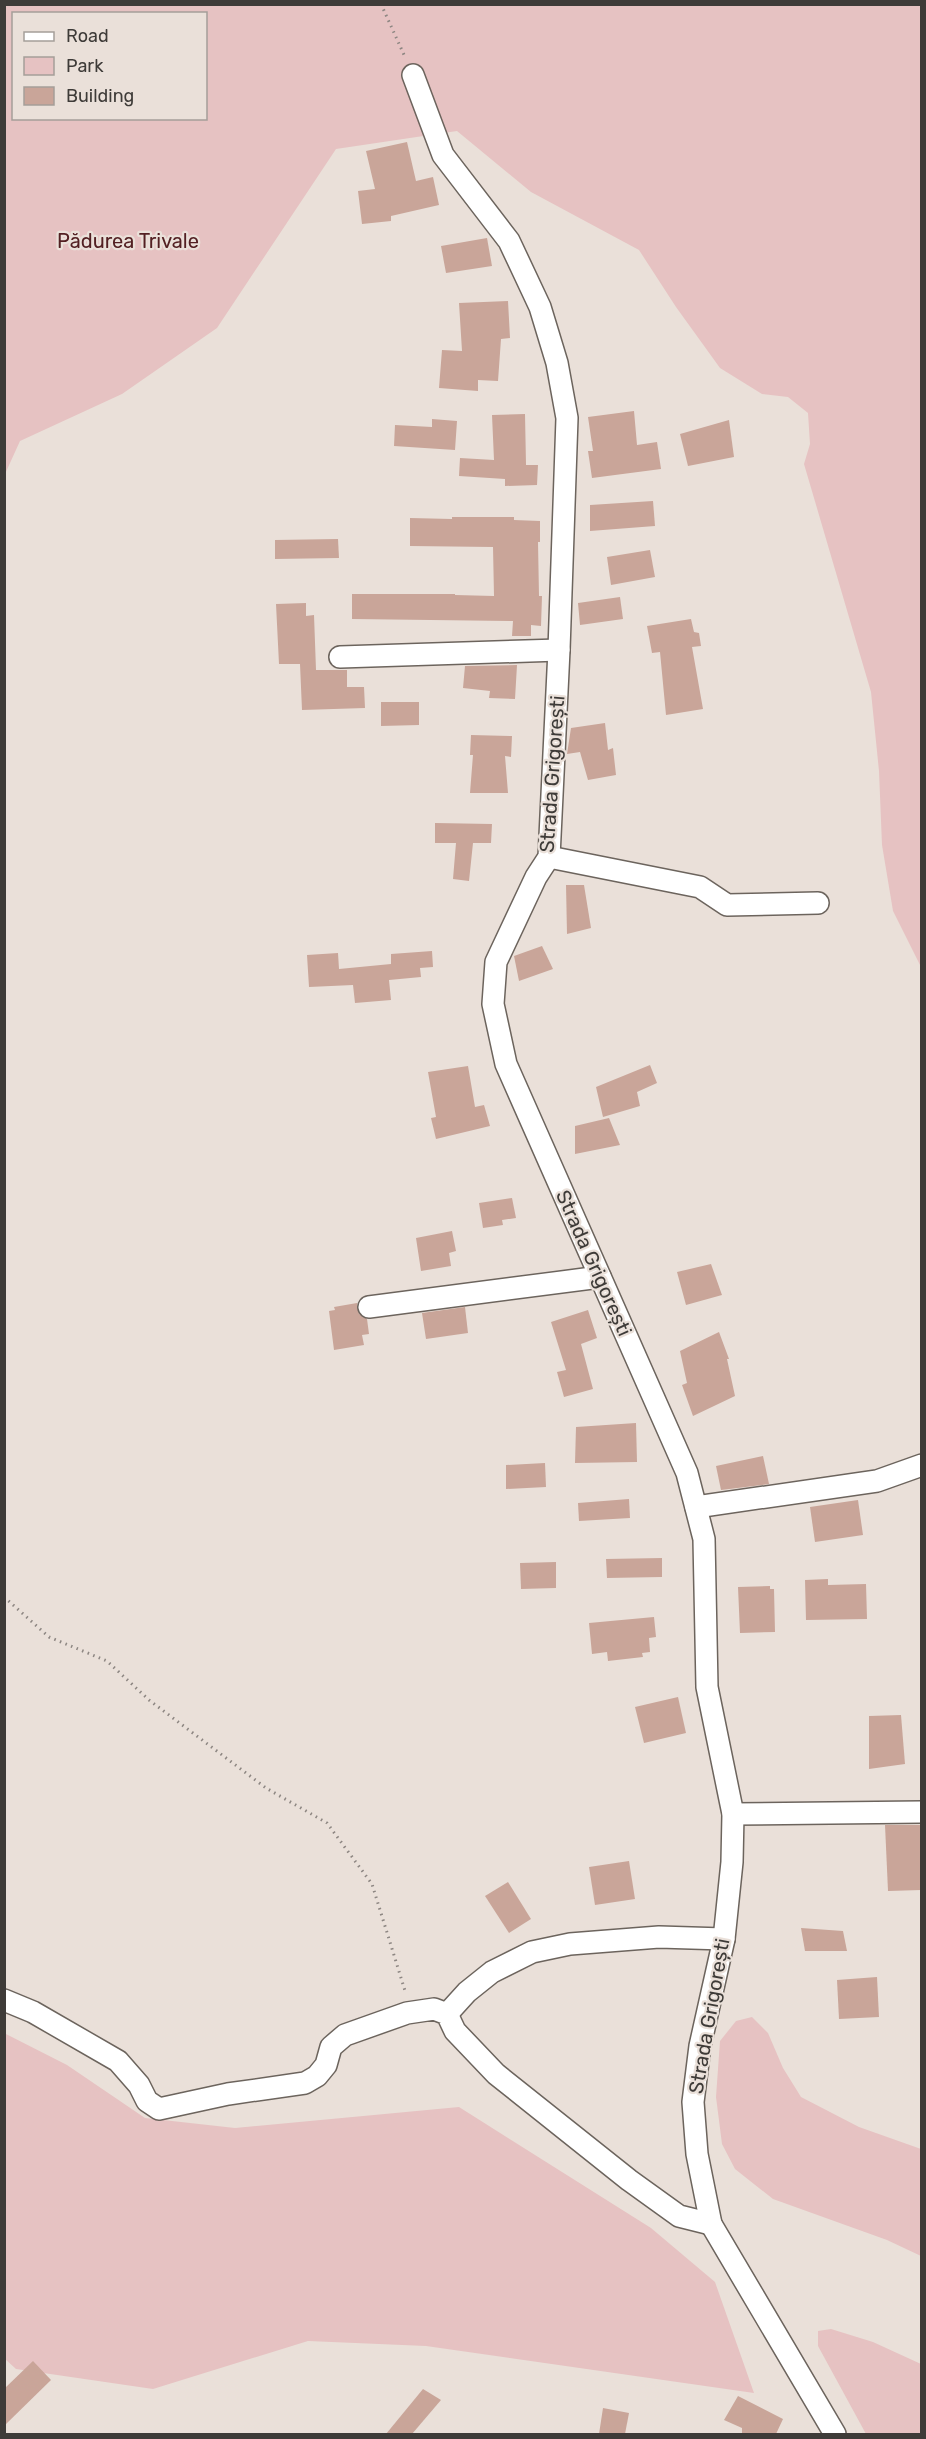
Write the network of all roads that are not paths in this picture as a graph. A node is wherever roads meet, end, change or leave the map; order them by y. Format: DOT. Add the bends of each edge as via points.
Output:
graph roads {
  1 [pos="413,75"];
  2 [pos="559,650"];
  3 [pos="340,657"];
  4 [pos="549,857"];
  5 [pos="818,903"];
  6 [pos="600,1277"];
  7 [pos="369,1307"];
  8 [pos="921,1465"];
  9 [pos="696,1507"];
  10 [pos="921,1812"];
  11 [pos="733,1814"];
  12 [pos="724,1939"];
  13 [pos="4,2000"];
  14 [pos="447,2014"];
  15 [pos="711,2224"];
  16 [pos="835,2434"];
  1 -- 2 [label="street, Strada Grigorești" via="443,155 509,241 540,307 557,363 567,418"];
  2 -- 3 [label="street"];
  2 -- 4 [label="street, Strada Grigorești"];
  4 -- 5 [label="street" via="700,887 727,905"];
  4 -- 6 [label="street, Strada Grigorești" via="496,962 493,1004 506,1064"];
  6 -- 7 [label="street"];
  6 -- 9 [label="street, Strada Grigorești" via="687,1473"];
  8 -- 9 [label="street" via="877,1481"];
  9 -- 11 [label="street, Strada Grigorești" via="704,1539 706,1687"];
  10 -- 11 [label="street"];
  11 -- 12 [label="street, Strada Grigorești"];
  12 -- 14 [label="street" via="659,1937 570,1944 532,1952 492,1972"];
  12 -- 15 [label="street, Strada Grigorești" via="700,2046 693,2102 697,2154"];
  13 -- 14 [label="street" via="33,2012 118,2061 147,2101 159,2109 305,2083 317,2076 326,2065 331,2047 345,2035 412,2013 434,2010"];
  14 -- 15 [label="street" via="455,2031 496,2074 629,2180 679,2216"];
  15 -- 16 [label="street, Strada Grigorești"];
}
